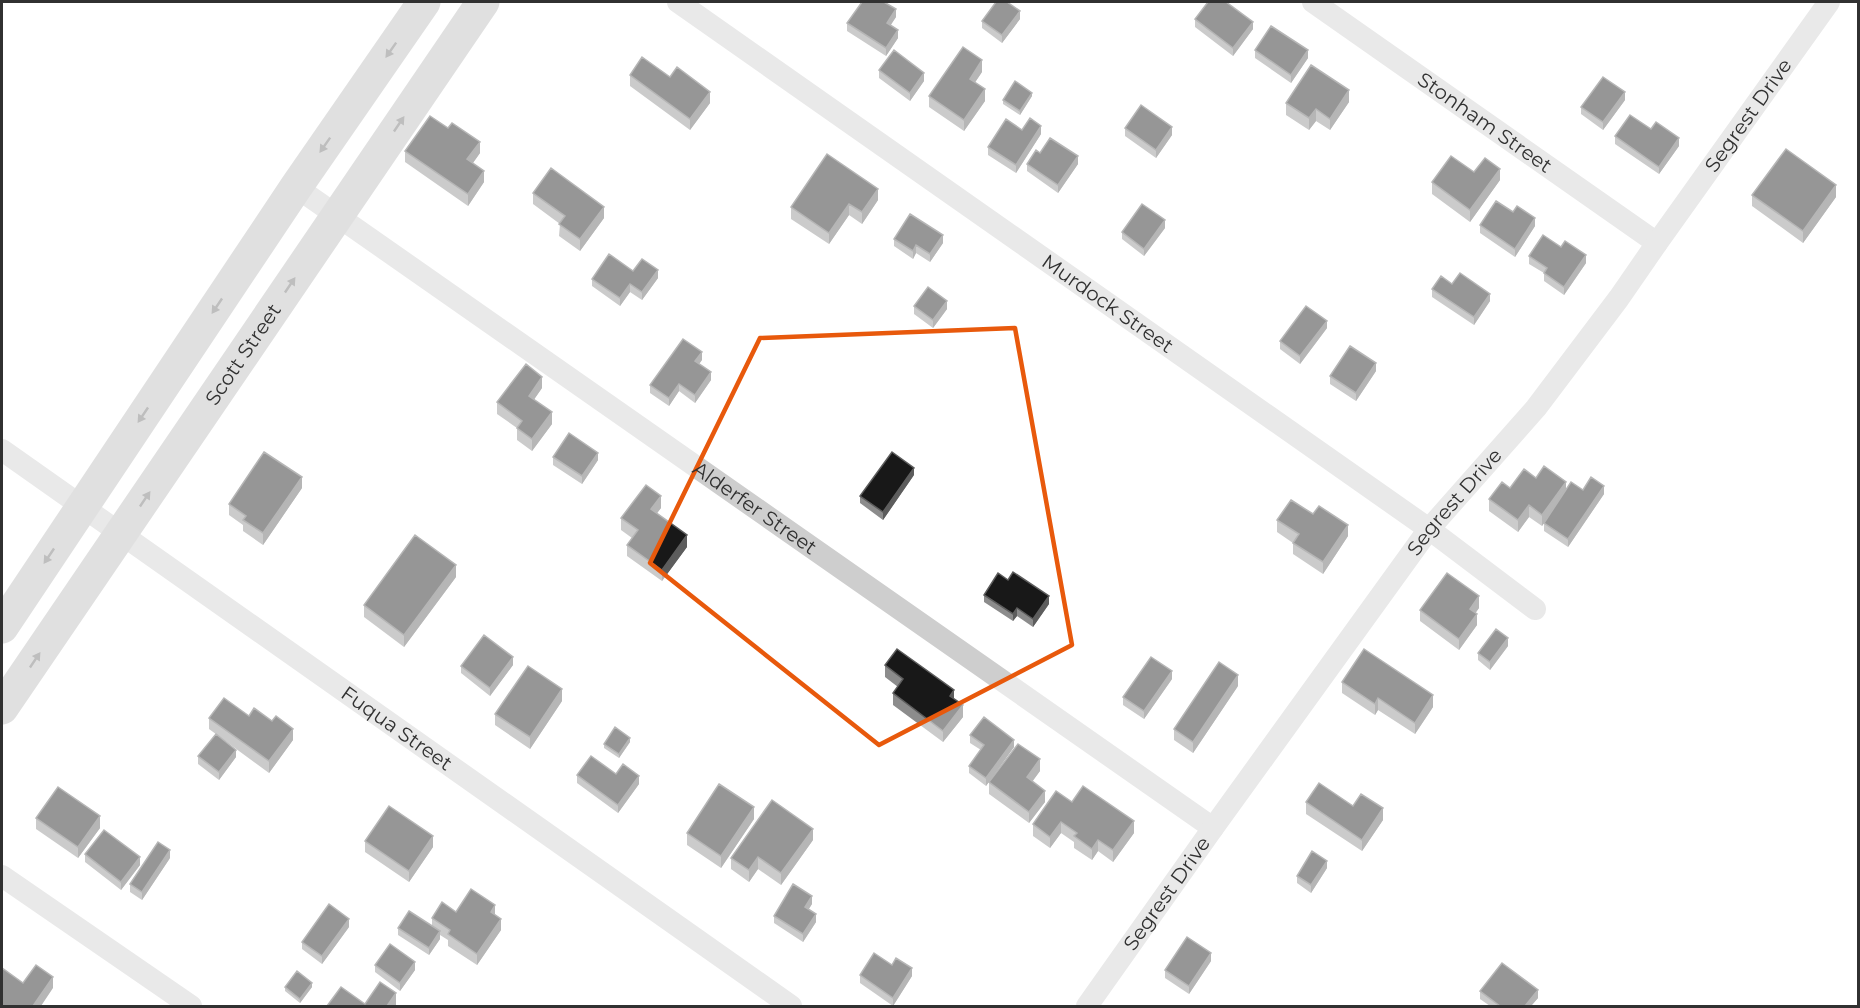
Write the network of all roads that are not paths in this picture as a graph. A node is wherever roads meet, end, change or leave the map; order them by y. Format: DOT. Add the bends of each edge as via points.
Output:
graph roads {
  1 [pos="424,2"];
  2 [pos="483,2"];
  3 [pos="678,2"];
  4 [pos="1313,2"];
  5 [pos="1829,2"];
  6 [pos="296,187"];
  7 [pos="337,216"];
  8 [pos="1657,243"];
  9 [pos="2,450"];
  10 [pos="82,507"];
  11 [pos="1429,529"];
  12 [pos="120,535"];
  13 [pos="1535,609"];
  14 [pos="2,627"];
  15 [pos="2,708"];
  16 [pos="1213,828"];
  17 [pos="2,876"];
  18 [pos="191,1006"];
  19 [pos="791,1006"];
  20 [pos="1087,1006"];
  1 -- 6 [label="main road, one-way"];
  7 -- 2 [label="main road, Scott Street, one-way"];
  3 -- 11 [label="street, Murdock Street"];
  4 -- 8 [label="street, Stonham Street"];
  5 -- 8 [label="street, Segrest Drive"];
  6 -- 7 [label="street, Alderfer Street"];
  6 -- 10 [label="main road, one-way"];
  12 -- 7 [label="main road, Scott Street, one-way"];
  7 -- 16 [label="street, Alderfer Street"];
  8 -- 11 [label="street, Segrest Drive" via="1536,408"];
  9 -- 10 [label="street, Fuqua Street"];
  10 -- 12 [label="street, Fuqua Street"];
  10 -- 14 [label="main road, one-way"];
  11 -- 13 [label="street, Murdock Street"];
  11 -- 16 [label="street, Segrest Drive"];
  15 -- 12 [label="main road, Scott Street, one-way"];
  12 -- 19 [label="street, Fuqua Street"];
  16 -- 20 [label="street, Segrest Drive"];
  17 -- 18 [label="street"];
}
